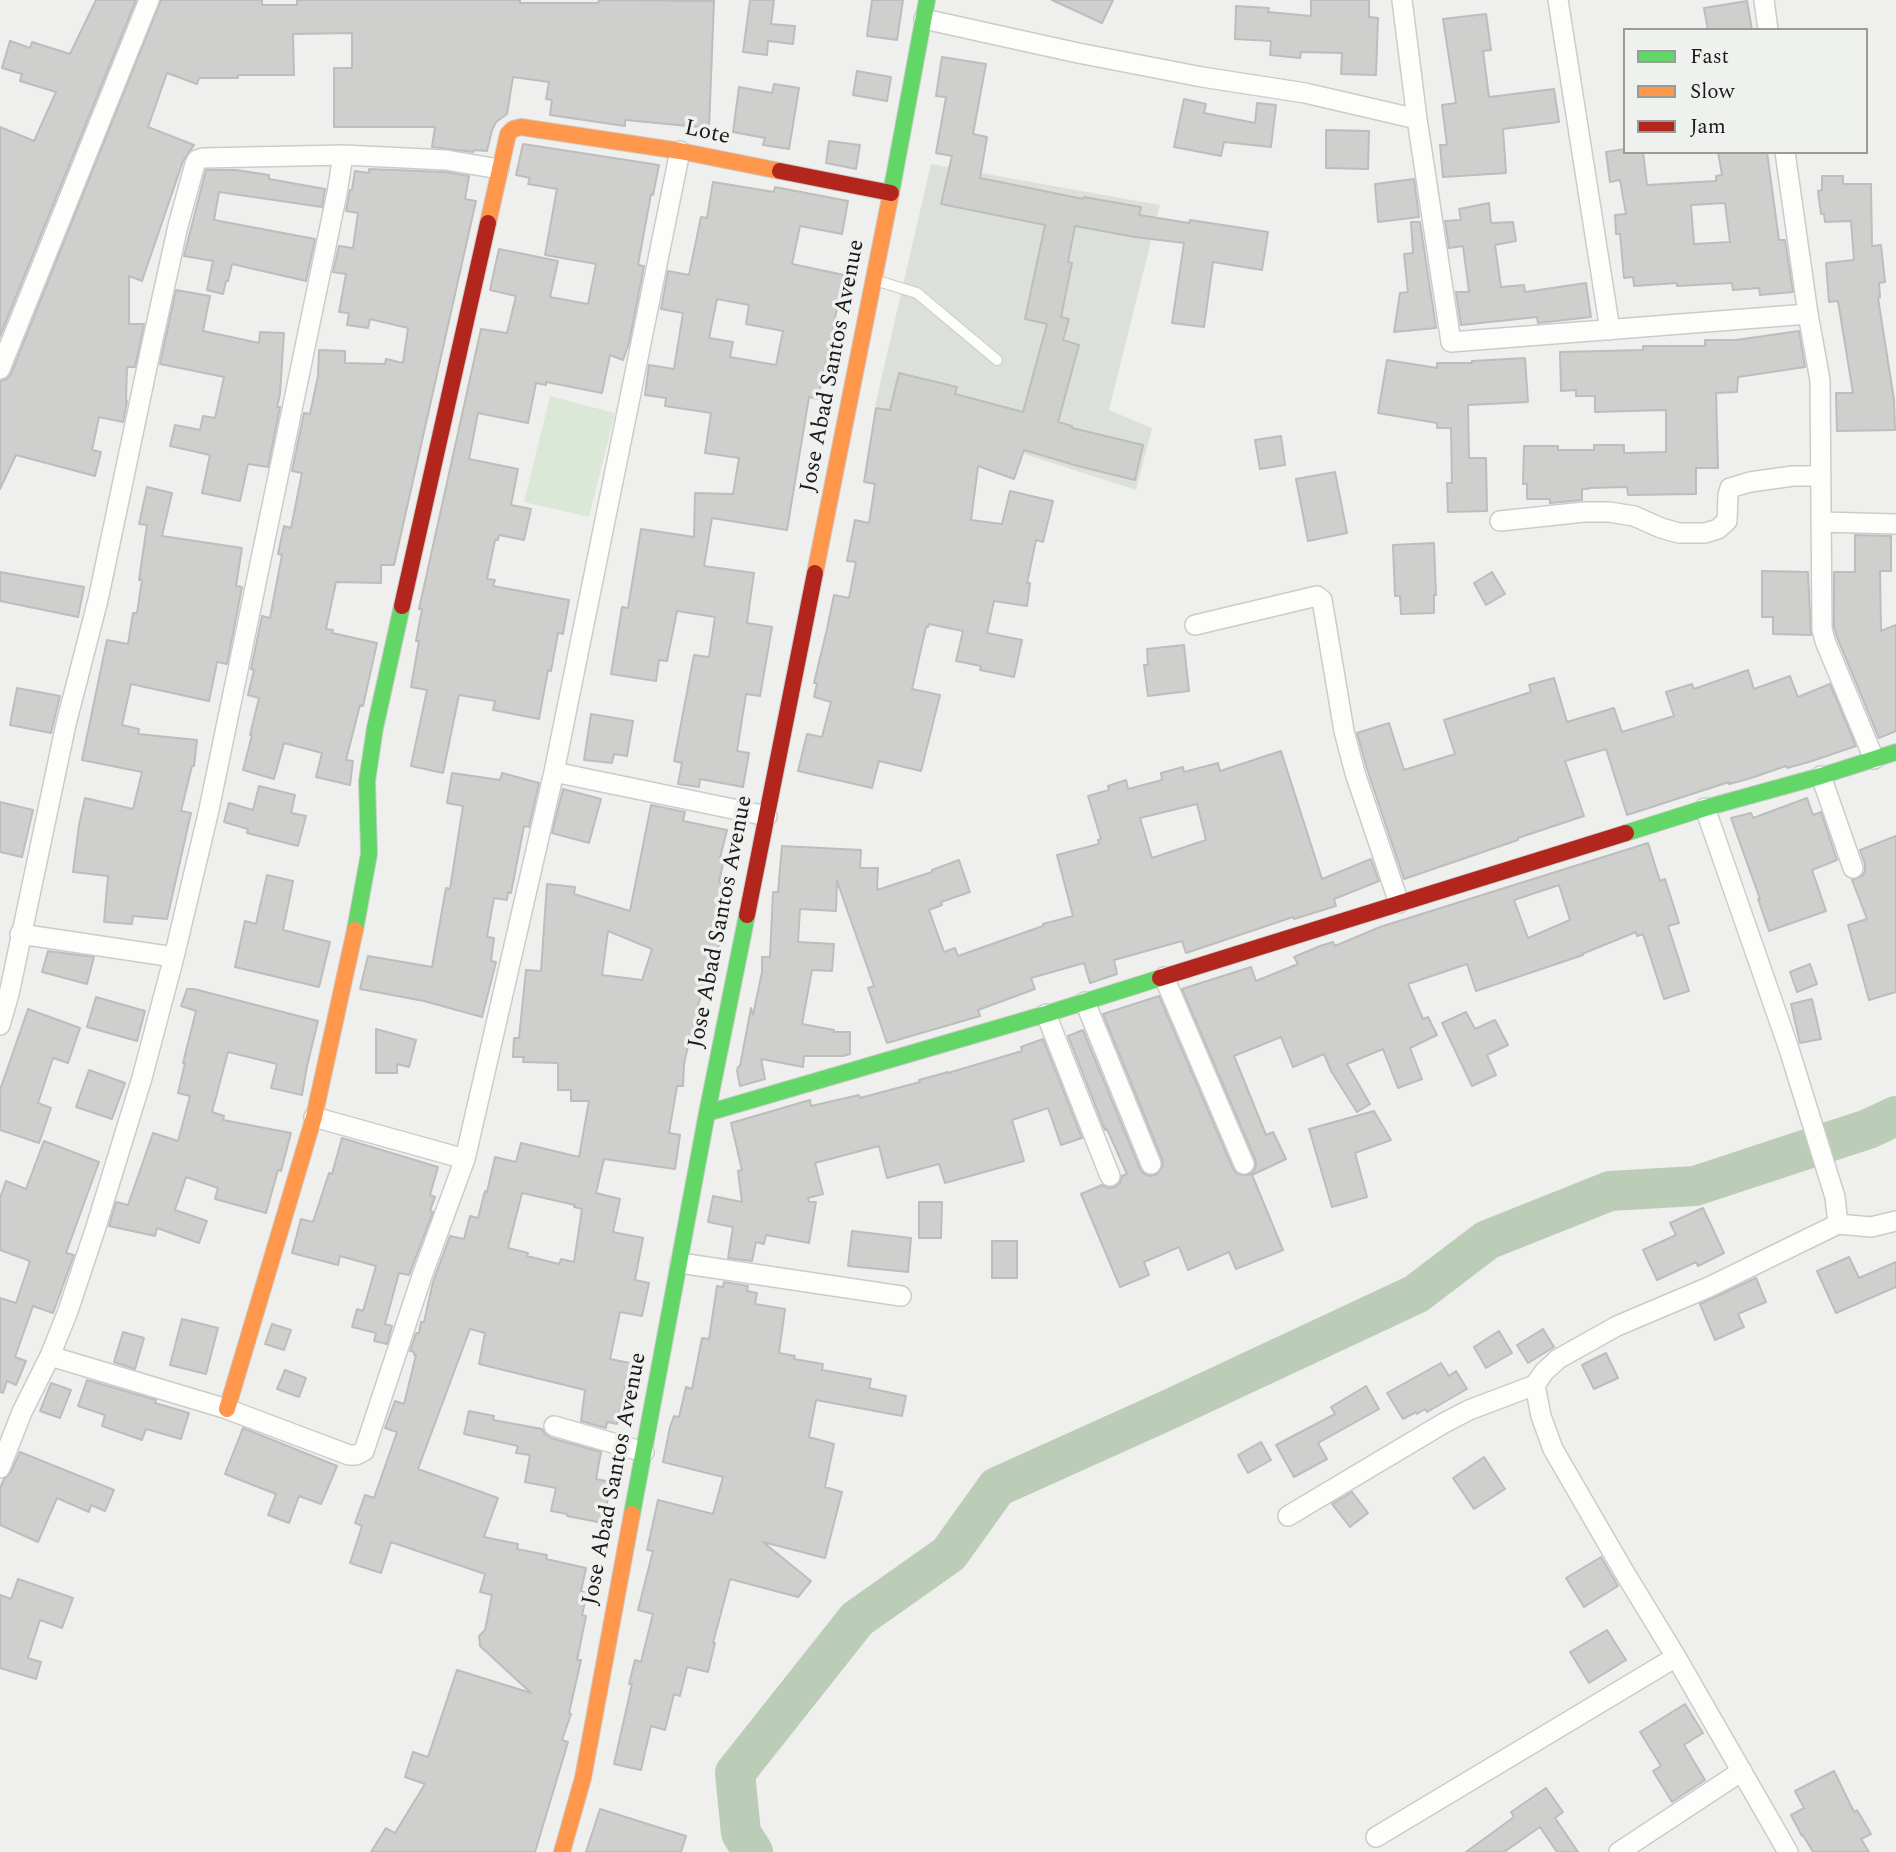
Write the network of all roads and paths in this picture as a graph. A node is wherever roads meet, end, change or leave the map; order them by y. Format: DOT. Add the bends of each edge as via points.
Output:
graph roads {
  1 [pos="149,0"];
  2 [pos="1402,0"];
  3 [pos="1558,0"];
  4 [pos="1763,0"];
  5 [pos="926,10"];
  6 [pos="1768,28"];
  7 [pos="1417,119"];
  8 [pos="680,151"];
  9 [pos="1785,154"];
  10 [pos="343,155"];
  11 [pos="499,169"];
  12 [pos="891,193"];
  13 [pos="874,279"];
  14 [pos="1808,314"];
  15 [pos="1610,330"];
  16 [pos="997,360"];
  17 [pos="0,369"];
  18 [pos="1821,475"];
  19 [pos="1500,521"];
  20 [pos="1822,522"];
  21 [pos="1896,524"];
  22 [pos="1195,625"];
  23 [pos="1895,754"];
  24 [pos="1874,760"];
  25 [pos="554,772"];
  26 [pos="1821,776"];
  27 [pos="1705,808"];
  28 [pos="767,816"];
  29 [pos="1853,868"];
  30 [pos="1399,903"];
  31 [pos="20,934"];
  32 [pos="174,957"];
  33 [pos="1164,978"];
  34 [pos="1085,1002"];
  35 [pos="1046,1014"];
  36 [pos="0,1024"];
  37 [pos="707,1113"];
  38 [pos="314,1117"];
  39 [pos="465,1159"];
  40 [pos="1151,1164"];
  41 [pos="1244,1164"];
  42 [pos="1110,1176"];
  43 [pos="1896,1221"];
  44 [pos="1838,1224"];
  45 [pos="680,1263"];
  46 [pos="901,1296"];
  47 [pos="50,1356"];
  48 [pos="1535,1385"];
  49 [pos="227,1409"];
  50 [pos="554,1426"];
  51 [pos="644,1452"];
  52 [pos="0,1468"];
  53 [pos="1288,1516"];
  54 [pos="1676,1657"];
  55 [pos="1742,1771"];
  56 [pos="1376,1837"];
  57 [pos="562,1852"];
  58 [pos="1619,1852"];
  59 [pos="1788,1852"];
  1 -- 17 [label="street"];
  2 -- 7 [label="street"];
  3 -- 15 [label="street"];
  4 -- 6 [label="street"];
  5 -- 7 [label="street" via="1091,56 1305,93"];
  5 -- 12 [label="main road, Jose Abad Santos Avenue"];
  7 -- 15 [label="street" via="1451,342"];
  8 -- 11 [label="main road, Lote" via="521,127 508,134"];
  8 -- 12 [label="main road, Lote"];
  8 -- 25 [label="street"];
  9 -- 14 [label="street"];
  10 -- 11 [label="street" via="446,160"];
  10 -- 31 [label="street" via="203,158 195,164"];
  10 -- 32 [label="street" via="208,814"];
  11 -- 38 [label="main road" via="375,728 367,781 369,854 363,893"];
  12 -- 13 [label="main road, Jose Abad Santos Avenue"];
  13 -- 16 [label="lane" via="917,293"];
  13 -- 28 [label="main road, Jose Abad Santos Avenue"];
  14 -- 15 [label="street"];
  14 -- 18 [label="street" via="1819,380"];
  18 -- 19 [label="street" via="1793,475 1730,488 1727,521 1705,533 1679,533 1609,512"];
  18 -- 20 [label="street"];
  20 -- 21 [label="street"];
  20 -- 24 [label="street" via="1822,629"];
  22 -- 30 [label="street" via="1317,596 1322,600 1344,731"];
  23 -- 24 [label="main road"];
  24 -- 26 [label="main road"];
  25 -- 28 [label="street"];
  25 -- 39 [label="street"];
  26 -- 27 [label="main road"];
  26 -- 29 [label="street"];
  27 -- 30 [label="main road"];
  27 -- 44 [label="street" via="1824,1158"];
  28 -- 37 [label="main road, Jose Abad Santos Avenue"];
  30 -- 33 [label="main road"];
  31 -- 32 [label="street"];
  31 -- 36 [label="street"];
  32 -- 47 [label="street" via="96,1227"];
  33 -- 34 [label="main road"];
  33 -- 41 [label="street"];
  34 -- 35 [label="main road"];
  34 -- 40 [label="street"];
  35 -- 37 [label="main road"];
  35 -- 42 [label="street"];
  37 -- 45 [label="main road, Jose Abad Santos Avenue"];
  38 -- 39 [label="street"];
  38 -- 49 [label="main road"];
  39 -- 49 [label="street" via="364,1451 349,1455"];
  43 -- 44 [label="street" via="1871,1227"];
  44 -- 48 [label="street" via="1598,1336 1558,1359"];
  45 -- 46 [label="street"];
  45 -- 51 [label="main road, Jose Abad Santos Avenue"];
  47 -- 49 [label="street"];
  47 -- 52 [label="street"];
  48 -- 53 [label="street" via="1444,1423"];
  48 -- 54 [label="street" via="1553,1449"];
  50 -- 51 [label="street"];
  51 -- 57 [label="main road, Jose Abad Santos Avenue" via="583,1778"];
  54 -- 55 [label="street"];
  54 -- 56 [label="street"];
  55 -- 58 [label="street"];
  55 -- 59 [label="street"];
}
